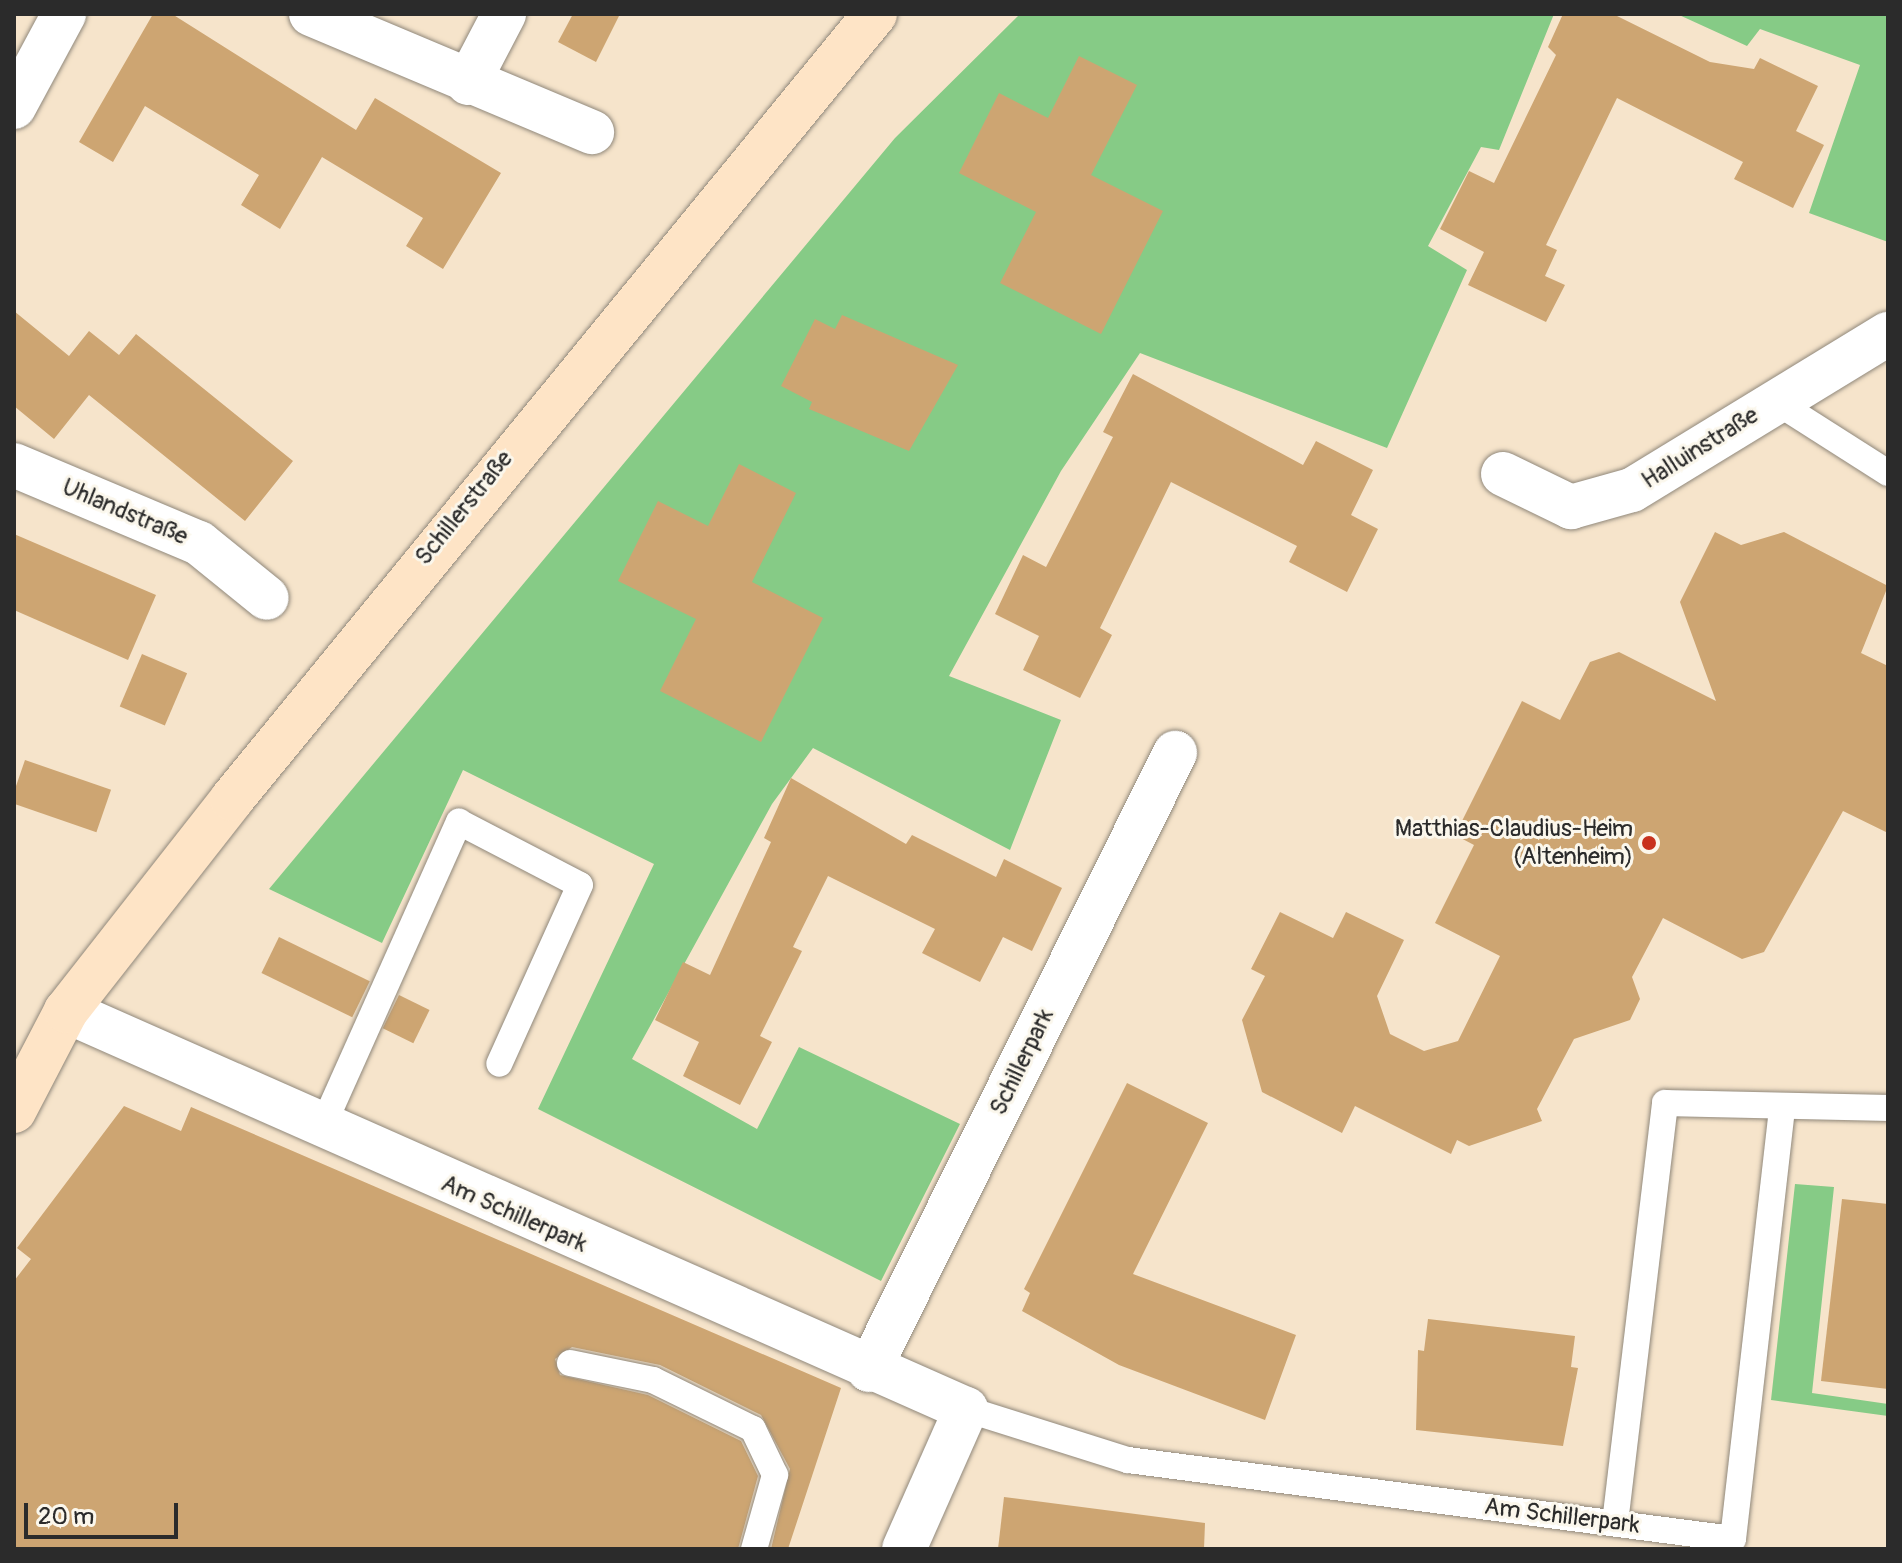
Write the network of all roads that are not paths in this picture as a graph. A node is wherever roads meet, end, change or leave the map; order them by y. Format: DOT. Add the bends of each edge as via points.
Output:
graph roads {
  1 [pos="64,14"];
  2 [pos="311,14"];
  3 [pos="504,14"];
  4 [pos="875,14"];
  5 [pos="468,83"];
  6 [pos="14,107"];
  7 [pos="592,132"];
  8 [pos="1884,341"];
  9 [pos="1775,401"];
  10 [pos="14,465"];
  11 [pos="1888,473"];
  12 [pos="1503,474"];
  13 [pos="267,598"];
  14 [pos="1175,753"];
  15 [pos="66,1011"];
  16 [pos="14,1053"];
  17 [pos="499,1064"];
  18 [pos="1782,1107"];
  19 [pos="1888,1108"];
  20 [pos="14,1111"];
  21 [pos="321,1130"];
  22 [pos="570,1363"];
  23 [pos="869,1370"];
  24 [pos="966,1409"];
  25 [pos="1615,1523"];
  26 [pos="754,1549"];
  27 [pos="904,1549"];
  1 -- 6 [label="street"];
  2 -- 5 [label="street"];
  3 -- 5 [label="street"];
  4 -- 15 [label="main road, Schillerstraße" via="512,448"];
  5 -- 7 [label="street"];
  8 -- 9 [label="street, Halluinstraße"];
  9 -- 11 [label="lane"];
  9 -- 12 [label="street, Halluinstraße" via="1632,490 1571,507"];
  10 -- 13 [label="street, Uhlandstraße" via="199,543"];
  14 -- 23 [label="street, Schillerpark"];
  15 -- 16 [label="main road, Schillerstraße"];
  15 -- 20 [label="main road, Schillerstraße"];
  15 -- 21 [label="street, Am Schillerpark"];
  17 -- 21 [label="lane" via="580,885 459,822"];
  18 -- 19 [label="lane"];
  18 -- 25 [label="lane" via="1665,1103"];
  18 -- 25 [label="lane, Am Schillerpark" via="1733,1539"];
  21 -- 23 [label="street, Am Schillerpark"];
  22 -- 26 [label="lane" via="653,1380 753,1429 775,1475"];
  23 -- 24 [label="street, Am Schillerpark"];
  24 -- 25 [label="lane, Am Schillerpark" via="1128,1460"];
  24 -- 27 [label="street"];
}
